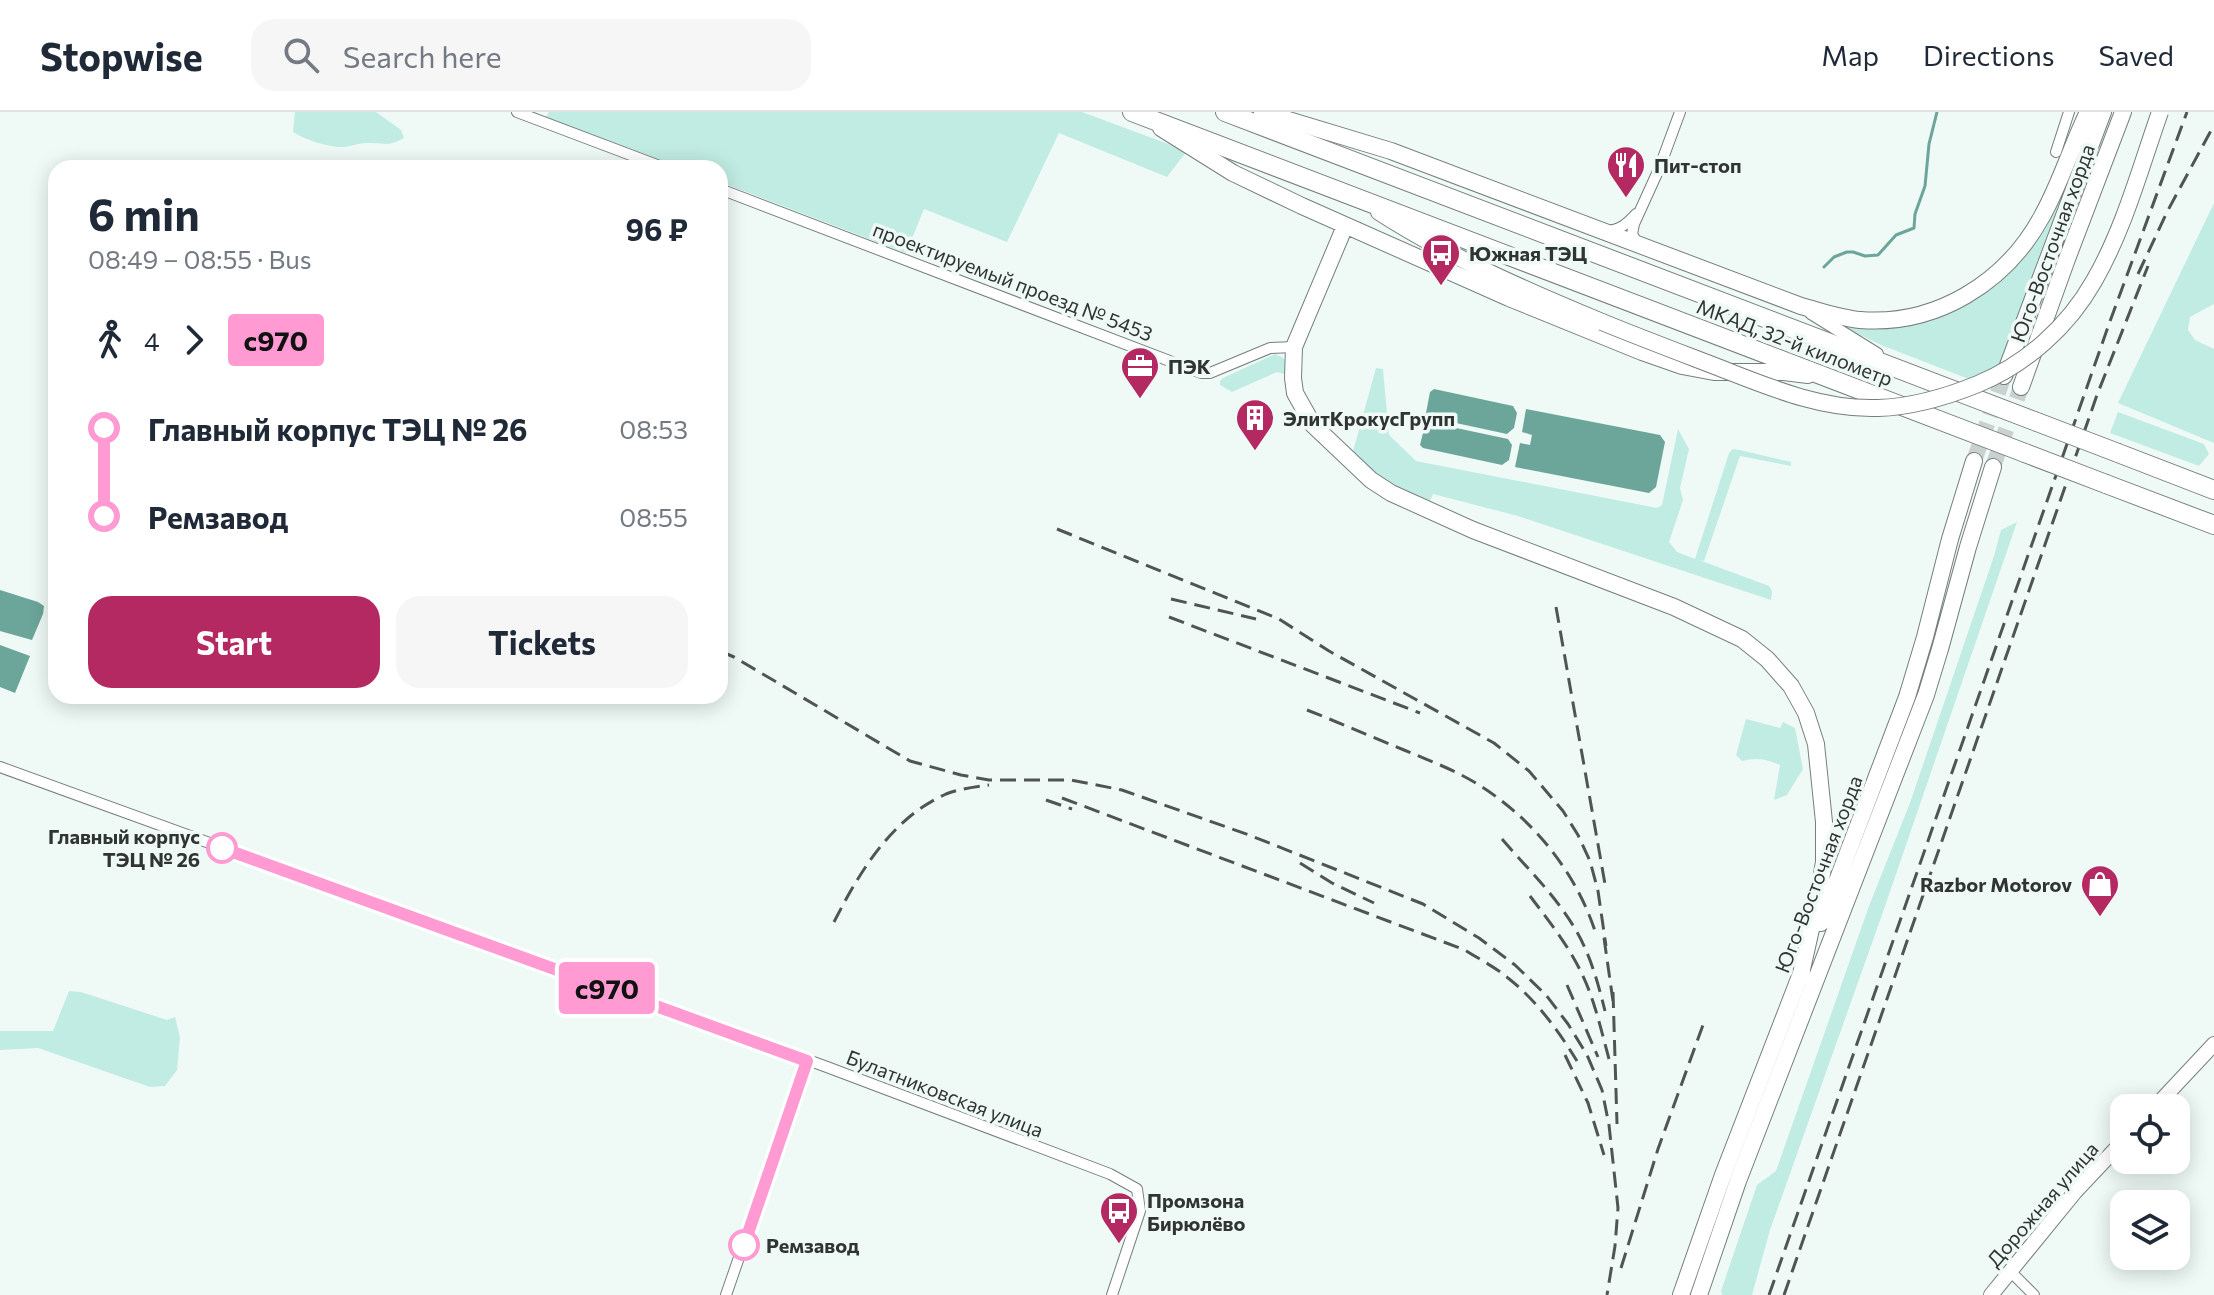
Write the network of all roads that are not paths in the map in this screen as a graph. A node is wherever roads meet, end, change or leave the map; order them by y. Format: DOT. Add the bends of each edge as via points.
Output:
graph roads {
  1 [pos="517,112"];
  2 [pos="1225,112"];
  3 [pos="1262,112"];
  4 [pos="1680,112"];
  5 [pos="2069,112"];
  6 [pos="2088,112"];
  7 [pos="2103,112"];
  8 [pos="2123,112"];
  9 [pos="2160,112"];
  10 [pos="1136,113"];
  11 [pos="2056,152"];
  12 [pos="644,160"];
  13 [pos="728,192"];
  14 [pos="1361,200"];
  15 [pos="1637,213"];
  16 [pos="1345,226"];
  17 [pos="1603,231"];
  18 [pos="1639,244"];
  19 [pos="1801,306"];
  20 [pos="1294,347"];
  21 [pos="1907,373"];
  22 [pos="1831,379"];
  23 [pos="2002,381"];
  24 [pos="2021,387"];
  25 [pos="1974,461"];
  26 [pos="1993,467"];
  27 [pos="2214,490"];
  28 [pos="2214,525"];
  29 [pos="0,767"];
  30 [pos="1800,978"];
  31 [pos="2214,1044"];
  32 [pos="807,1061"];
  33 [pos="2167,1094"];
  34 [pos="2110,1155"];
  35 [pos="2010,1271"];
  36 [pos="726,1295"];
  37 [pos="1112,1295"];
  38 [pos="1681,1295"];
  39 [pos="1699,1295"];
  40 [pos="1991,1295"];
  41 [pos="2034,1295"];
  1 -- 12 [label="street"];
  2 -- 21 [label="highway, МКАД, 32-й километр"];
  3 -- 17 [label="main road" via="1391,151"];
  4 -- 15 [label="street"];
  5 -- 11 [label="street"];
  6 -- 19 [label="main road" via="2035,229 1980,288 1948,305 1901,318 1860,320"];
  7 -- 23 [label="main road, Юго-Восточная хорда"];
  8 -- 24 [label="main road, Юго-Восточная хорда"];
  9 -- 14 [label="main road, bridge" via="2112,244 2085,296 2060,326 2003,372 1960,391 1894,407 1829,404 1774,389 1511,283"];
  10 -- 14 [label="highway, МКАД, 32-й километр"];
  10 -- 16 [label="main road" via="1233,173"];
  13 -- 20 [label="street, проектируемый проезд № 5453" via="1201,373 1270,348"];
  14 -- 22 [label="highway, МКАД, 32-й километр"];
  15 -- 17 [label="street" via="1618,229"];
  15 -- 18 [label="street" via="1632,234"];
  16 -- 20 [label="main road"];
  16 -- 22 [label="main road" via="1663,360 1714,372 1784,372"];
  17 -- 18 [label="main road"];
  18 -- 19 [label="main road"];
  19 -- 21 [label="street"];
  20 -- 30 [label="main road" via="1293,378 1302,409 1371,480 1473,530 1674,607 1742,639 1791,686 1816,744 1824,822 1824,862"];
  21 -- 27 [label="highway, МКАД, 32-й километр, bridge"];
  22 -- 28 [label="highway, МКАД, 32-й километр, bridge"];
  25 -- 30 [label="main road, Юго-Восточная хорда" via="1907,697"];
  26 -- 39 [label="main road, Юго-Восточная хорда" via="1926,695"];
  29 -- 32 [label="street, Булатниковская улица"];
  30 -- 38 [label="main road, Юго-Восточная хорда"];
  31 -- 33 [label="main road"];
  32 -- 36 [label="street"];
  32 -- 37 [label="street, Булатниковская улица" via="1110,1174 1137,1189 1140,1211"];
  34 -- 35 [label="main road, Дорожная улица"];
  35 -- 40 [label="main road, Дорожная улица"];
  35 -- 41 [label="street"];
}
